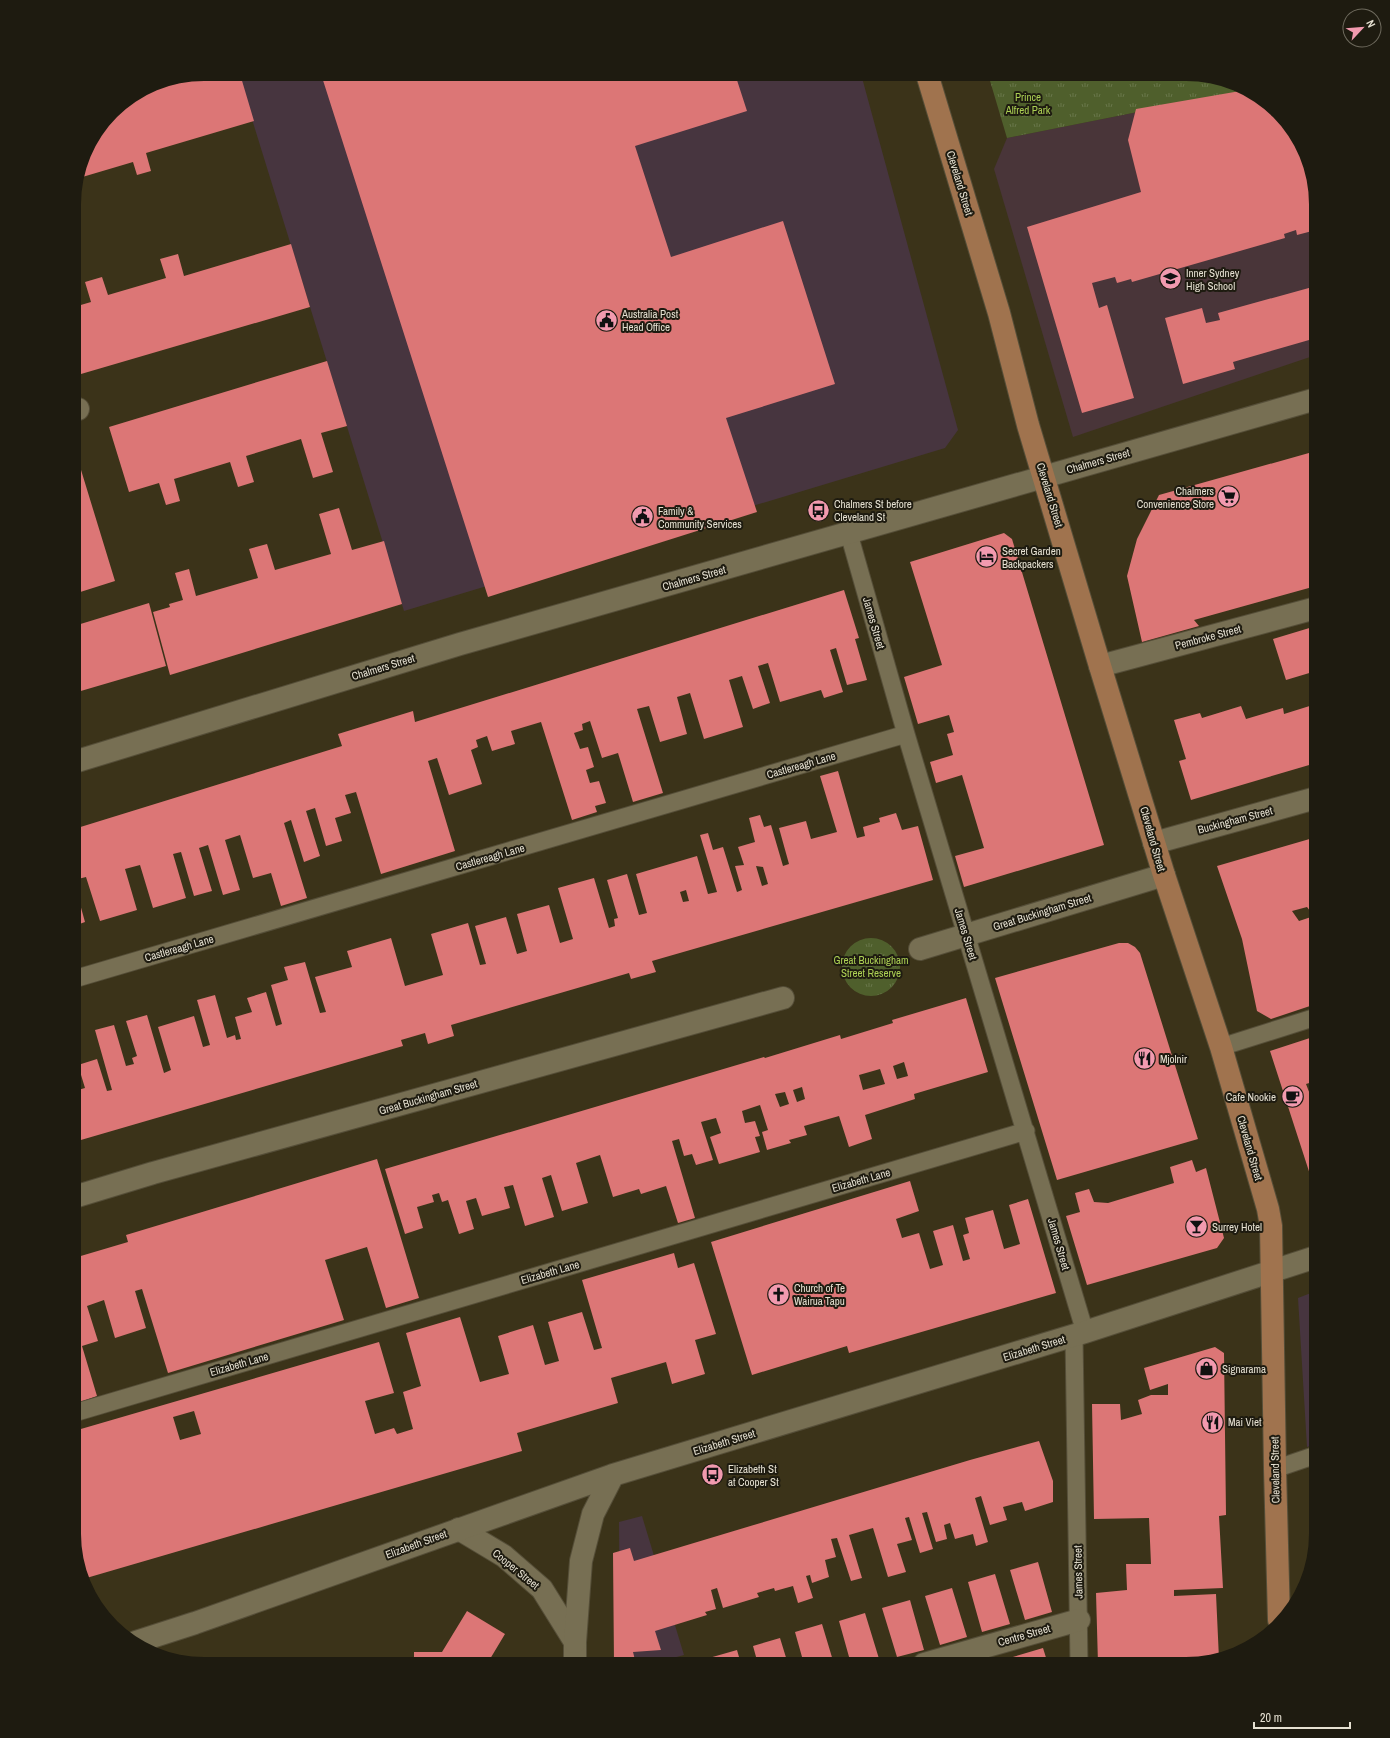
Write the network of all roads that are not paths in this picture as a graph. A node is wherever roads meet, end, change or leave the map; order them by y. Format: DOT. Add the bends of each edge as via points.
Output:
graph roads {
  1 [pos="929,81"];
  2 [pos="1309,401"];
  3 [pos="1044,476"];
  4 [pos="849,534"];
  5 [pos="1309,610"];
  6 [pos="1100,666"];
  7 [pos="906,734"];
  8 [pos="81,760"];
  9 [pos="1309,800"];
  10 [pos="1154,843"];
  11 [pos="1164,875"];
  12 [pos="966,935"];
  13 [pos="920,949"];
  14 [pos="81,977"];
  15 [pos="783,998"];
  16 [pos="1309,1019"];
  17 [pos="1221,1047"];
  18 [pos="1026,1131"];
  19 [pos="81,1196"];
  20 [pos="1309,1260"];
  21 [pos="1272,1273"];
  22 [pos="1080,1334"];
  23 [pos="81,1411"];
  24 [pos="1309,1457"];
  25 [pos="1275,1468"];
  26 [pos="613,1475"];
  27 [pos="459,1529"];
  28 [pos="1279,1615"];
  29 [pos="1078,1620"];
  30 [pos="142,1640"];
  31 [pos="575,1642"];
  32 [pos="575,1657"];
  33 [pos="948,1657"];
  34 [pos="1079,1657"];
  1 -- 3 [label="main road, Cleveland Street" via="999,313"];
  2 -- 3 [label="main road, Chalmers Street"];
  3 -- 4 [label="main road, Chalmers Street"];
  3 -- 6 [label="main road, Cleveland Street"];
  4 -- 7 [label="lane, James Street"];
  4 -- 8 [label="main road, Chalmers Street" via="460,644"];
  5 -- 6 [label="main road, Pembroke Street"];
  6 -- 10 [label="main road, Cleveland Street"];
  7 -- 12 [label="lane, James Street"];
  7 -- 14 [label="lane, Castlereagh Lane"];
  9 -- 10 [label="main road, Buckingham Street"];
  10 -- 11 [label="main road, Cleveland Street"];
  11 -- 12 [label="main road, Great Buckingham Street"];
  11 -- 17 [label="main road, Cleveland Street"];
  12 -- 13 [label="main road, Great Buckingham Street"];
  12 -- 18 [label="lane, James Street"];
  15 -- 19 [label="main road, Great Buckingham Street" via="153,1173"];
  16 -- 17 [label="lane"];
  17 -- 21 [label="main road, Cleveland Street" via="1268,1209"];
  18 -- 22 [label="lane, James Street"];
  18 -- 23 [label="lane, Elizabeth Lane"];
  20 -- 21 [label="main road, Elizabeth Street"];
  21 -- 22 [label="main road, Elizabeth Street"];
  21 -- 25 [label="main road, Cleveland Street"];
  22 -- 26 [label="main road, Elizabeth Street"];
  22 -- 29 [label="lane, James Street"];
  24 -- 25 [label="lane"];
  25 -- 28 [label="main road, Cleveland Street"];
  26 -- 27 [label="main road, Elizabeth Street"];
  26 -- 31 [label="main road" via="593,1514 581,1561"];
  27 -- 30 [label="main road, Elizabeth Street"];
  27 -- 31 [label="main road, Cooper Street" via="504,1556 542,1589"];
  29 -- 33 [label="main road, Centre Street"];
  29 -- 34 [label="lane, James Street"];
  31 -- 32 [label="main road"];
}
